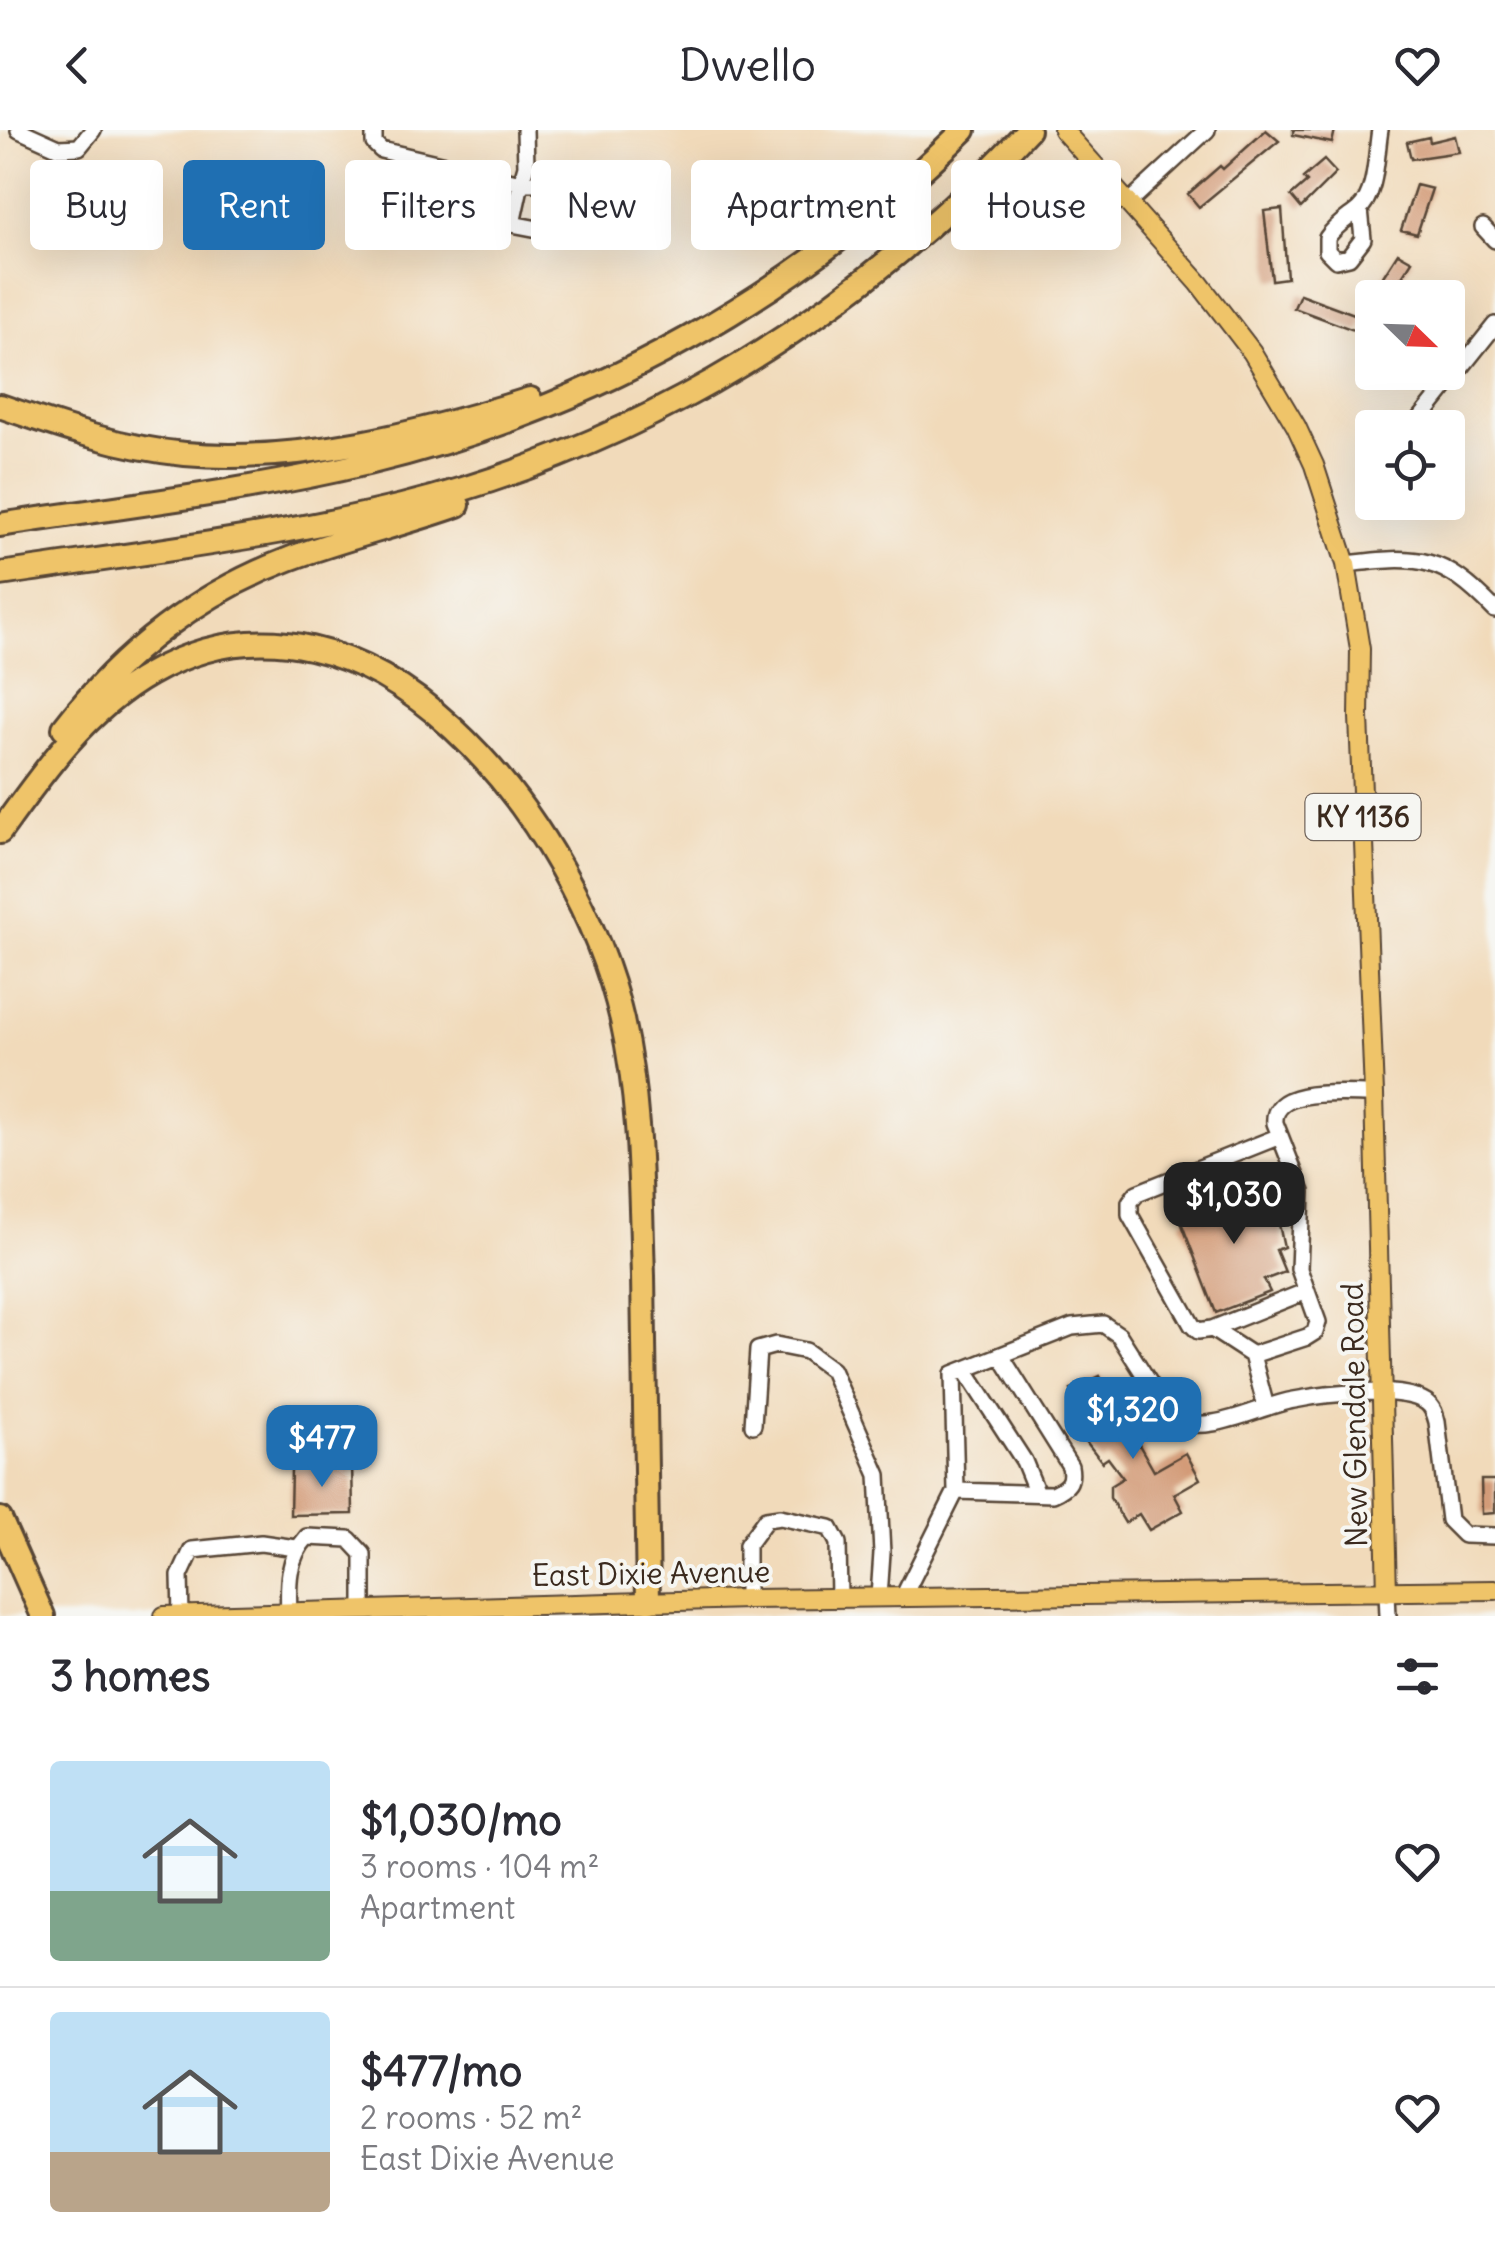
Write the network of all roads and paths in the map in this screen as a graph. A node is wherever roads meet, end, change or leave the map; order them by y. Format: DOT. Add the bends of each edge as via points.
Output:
graph roads {
  1 [pos="19,130"];
  2 [pos="93,130"];
  3 [pos="374,130"];
  4 [pos="525,130"];
  5 [pos="964,130"];
  6 [pos="1028,130"];
  7 [pos="1207,130"];
  8 [pos="1380,130"];
  9 [pos="1064,131"];
  10 [pos="529,183"];
  11 [pos="1128,202"];
  12 [pos="1360,209"];
  13 [pos="531,227"];
  14 [pos="1482,227"];
  15 [pos="1495,240"];
  16 [pos="819,316"];
  17 [pos="1495,325"];
  18 [pos="697,335"];
  19 [pos="0,406"];
  20 [pos="1427,410"];
  21 [pos="0,525"];
  22 [pos="1346,564"];
  23 [pos="0,574"];
  24 [pos="1495,610"];
  25 [pos="0,822"];
  26 [pos="0,832"];
  27 [pos="1374,1094"];
  28 [pos="1280,1136"];
  29 [pos="1307,1291"];
  30 [pos="1212,1330"];
  31 [pos="1252,1355"];
  32 [pos="1001,1356"];
  33 [pos="965,1370"];
  34 [pos="1383,1394"];
  35 [pos="1266,1407"];
  36 [pos="753,1425"];
  37 [pos="956,1490"];
  38 [pos="1037,1493"];
  39 [pos="0,1519"];
  40 [pos="1495,1536"];
  41 [pos="296,1548"];
  42 [pos="10,1563"];
  43 [pos="1495,1590"];
  44 [pos="1387,1592"];
  45 [pos="879,1597"];
  46 [pos="904,1597"];
  47 [pos="839,1598"];
  48 [pos="747,1600"];
  49 [pos="648,1601"];
  50 [pos="363,1609"];
  51 [pos="248,1614"];
  52 [pos="289,1614"];
  53 [pos="33,1616"];
  54 [pos="43,1616"];
  55 [pos="164,1616"];
  56 [pos="180,1616"];
  57 [pos="1388,1616"];
  1 -- 2 [label="street" via="59,148 79,147"];
  3 -- 10 [label="street" via="381,150"];
  4 -- 10 [label="street"];
  5 -- 18 [label="highway" via="854,228"];
  6 -- 16 [label="highway" via="938,220"];
  7 -- 11 [label="street"];
  8 -- 12 [label="street" via="1369,194"];
  9 -- 11 [label="main road, New Glendale Road / KY 1136"];
  10 -- 13 [label="street" via="512,224"];
  11 -- 22 [label="main road, New Glendale Road / KY 1136" via="1227,317 1275,389 1314,466"];
  14 -- 15 [label="street"];
  16 -- 23 [label="highway" via="673,404 516,472 347,518"];
  16 -- 25 [label="highway" via="716,388 602,449 471,501 288,559 216,592 151,637 93,692"];
  17 -- 20 [label="street"];
  18 -- 19 [label="highway" via="514,404 278,453 138,448"];
  18 -- 21 [label="highway" via="586,391 428,448 306,477"];
  22 -- 24 [label="street" via="1402,558 1439,566 1460,576"];
  22 -- 27 [label="main road, New Glendale Road / KY 1136" via="1360,650"];
  26 -- 49 [label="highway" via="70,742 122,691 152,672 220,648 294,646 368,666 434,710 490,768 578,900 609,976 629,1058 639,1144"];
  27 -- 28 [label="street" via="1303,1095 1279,1105 1274,1113"];
  27 -- 34 [label="main road, New Glendale Road / KY 1136"];
  28 -- 29 [label="street" via="1302,1192 1299,1269"];
  28 -- 30 [label="street" via="1137,1192 1130,1202 1130,1215 1192,1325"];
  29 -- 30 [label="street"];
  29 -- 31 [label="street" via="1315,1332"];
  30 -- 31 [label="street"];
  31 -- 35 [label="street"];
  32 -- 33 [label="street"];
  32 -- 35 [label="street" via="1072,1326 1103,1324 1119,1335 1172,1420 1206,1424"];
  32 -- 38 [label="street" via="1070,1466 1067,1488"];
  33 -- 37 [label="street" via="953,1374"];
  33 -- 38 [label="street"];
  34 -- 35 [label="street"];
  34 -- 40 [label="street" via="1410,1395 1433,1409 1449,1520 1464,1535"];
  34 -- 44 [label="main road, New Glendale Road / KY 1136"];
  36 -- 45 [label="street" via="758,1350 776,1345 806,1351 832,1370 878,1475"];
  37 -- 38 [label="street"];
  37 -- 46 [label="street"];
  39 -- 42 [label="highway"];
  41 -- 50 [label="street" via="307,1537 349,1539 363,1554"];
  41 -- 52 [label="street" via="289,1564"];
  41 -- 56 [label="street" via="261,1542 192,1550 180,1576"];
  42 -- 53 [label="highway"];
  42 -- 54 [label="highway"];
  43 -- 44 [label="main road"];
  44 -- 46 [label="main road"];
  44 -- 57 [label="street"];
  45 -- 46 [label="main road, East Dixie Avenue"];
  45 -- 47 [label="main road, East Dixie Avenue"];
  47 -- 48 [label="main road, East Dixie Avenue"];
  47 -- 48 [label="street" via="838,1543 830,1528 780,1517 766,1519 747,1545"];
  48 -- 49 [label="main road, East Dixie Avenue"];
  49 -- 50 [label="main road, East Dixie Avenue"];
  50 -- 52 [label="main road, East Dixie Avenue"];
  51 -- 52 [label="main road, East Dixie Avenue"];
  51 -- 56 [label="main road, East Dixie Avenue"];
  55 -- 56 [label="main road, East Dixie Avenue"];
}
